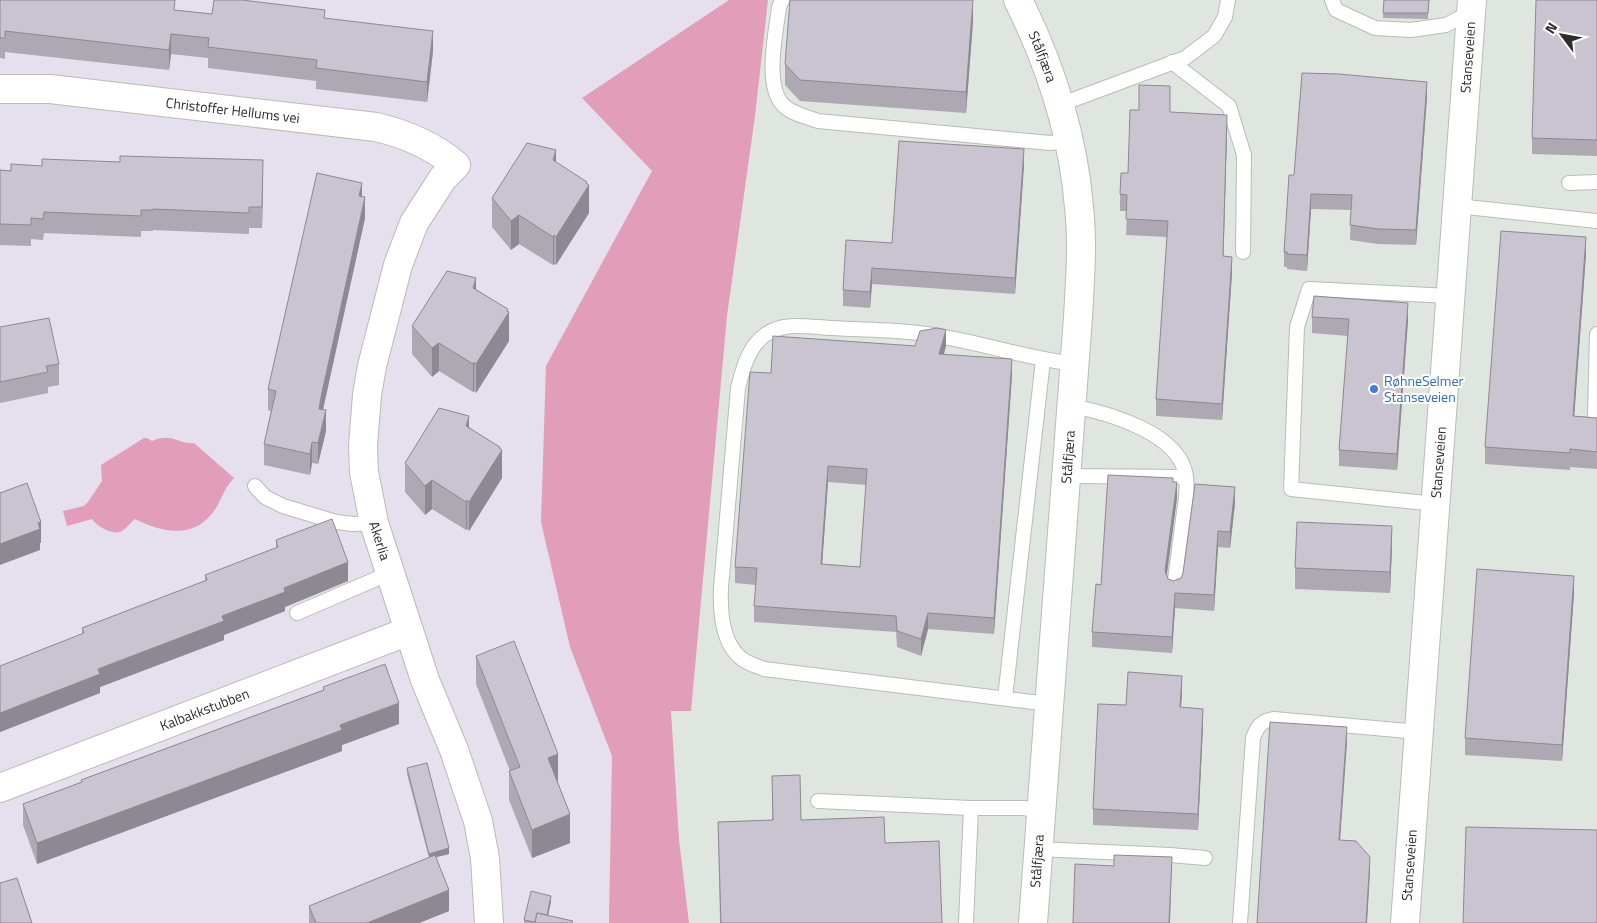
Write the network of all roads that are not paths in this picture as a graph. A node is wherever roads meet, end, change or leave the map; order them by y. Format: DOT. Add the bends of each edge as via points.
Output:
graph roads {
  1 [pos="782,0"];
  2 [pos="1018,0"];
  3 [pos="1228,0"];
  4 [pos="1332,0"];
  5 [pos="1471,6"];
  6 [pos="1172,62"];
  7 [pos="0,89"];
  8 [pos="1059,105"];
  9 [pos="1069,141"];
  10 [pos="456,165"];
  11 [pos="1597,182"];
  12 [pos="1569,183"];
  13 [pos="1457,206"];
  14 [pos="1597,221"];
  15 [pos="1243,252"];
  16 [pos="1450,296"];
  17 [pos="1597,334"];
  18 [pos="1043,360"];
  19 [pos="1075,364"];
  20 [pos="1072,406"];
  21 [pos="1595,417"];
  22 [pos="1066,476"];
  23 [pos="1186,477"];
  24 [pos="255,486"];
  25 [pos="1435,504"];
  26 [pos="374,523"];
  27 [pos="390,573"];
  28 [pos="1174,588"];
  29 [pos="297,613"];
  30 [pos="409,631"];
  31 [pos="1005,698"];
  32 [pos="1049,704"];
  33 [pos="1419,732"];
  34 [pos="0,788"];
  35 [pos="818,801"];
  36 [pos="971,808"];
  37 [pos="1041,811"];
  38 [pos="1038,849"];
  39 [pos="1205,858"];
  40 [pos="489,923"];
  41 [pos="966,923"];
  42 [pos="1033,923"];
  43 [pos="1240,923"];
  44 [pos="1405,923"];
  1 -- 9 [label="lane" via="772,75 774,88 783,104 794,112 818,121 1050,143"];
  2 -- 8 [label="street, Stålfjæra"];
  3 -- 6 [label="lane" via="1225,17 1214,36 1185,58"];
  4 -- 5 [label="lane" via="1336,10 1375,28 1411,30 1446,25"];
  5 -- 13 [label="street, Stanseveien"];
  6 -- 8 [label="lane"];
  6 -- 15 [label="lane" via="1229,106 1244,155"];
  7 -- 10 [label="street, Christoffer Hellums vei" via="50,89 376,127 417,139"];
  8 -- 9 [label="street, Stålfjæra"];
  9 -- 19 [label="street, Stålfjæra" via="1080,208 1081,240"];
  10 -- 26 [label="street, Akerlia" via="442,178 414,223 398,265 381,328 367,395 363,446 364,472"];
  11 -- 12 [label="lane"];
  13 -- 14 [label="lane"];
  13 -- 16 [label="street, Stanseveien"];
  16 -- 25 [label="street, Stanseveien"];
  16 -- 25 [label="lane" via="1310,289 1297,327 1291,489"];
  17 -- 21 [label="lane"];
  18 -- 19 [label="lane"];
  18 -- 31 [label="lane"];
  18 -- 31 [label="lane" via="918,333 786,326 765,334 757,341 743,368 738,388 720,603 727,634 741,658 764,669"];
  19 -- 20 [label="street, Stålfjæra"];
  20 -- 22 [label="street, Stålfjæra"];
  20 -- 23 [label="lane" via="1097,411 1158,437 1182,461"];
  22 -- 23 [label="lane"];
  22 -- 32 [label="street, Stålfjæra"];
  23 -- 28 [label="lane"];
  24 -- 26 [label="lane" via="265,497 283,506 336,522"];
  25 -- 33 [label="street, Stanseveien"];
  26 -- 27 [label="street, Akerlia"];
  27 -- 29 [label="lane"];
  27 -- 30 [label="street, Akerlia"];
  30 -- 34 [label="street, Kalbakkstubben"];
  30 -- 40 [label="street, Akerlia" via="478,821 485,858"];
  31 -- 32 [label="lane"];
  32 -- 37 [label="street, Stålfjæra"];
  33 -- 43 [label="lane" via="1274,718 1260,724 1252,738"];
  33 -- 44 [label="street, Stanseveien"];
  35 -- 36 [label="lane"];
  36 -- 37 [label="lane"];
  36 -- 41 [label="lane"];
  37 -- 38 [label="street, Stålfjæra"];
  38 -- 39 [label="lane"];
  38 -- 42 [label="street, Stålfjæra"];
}
